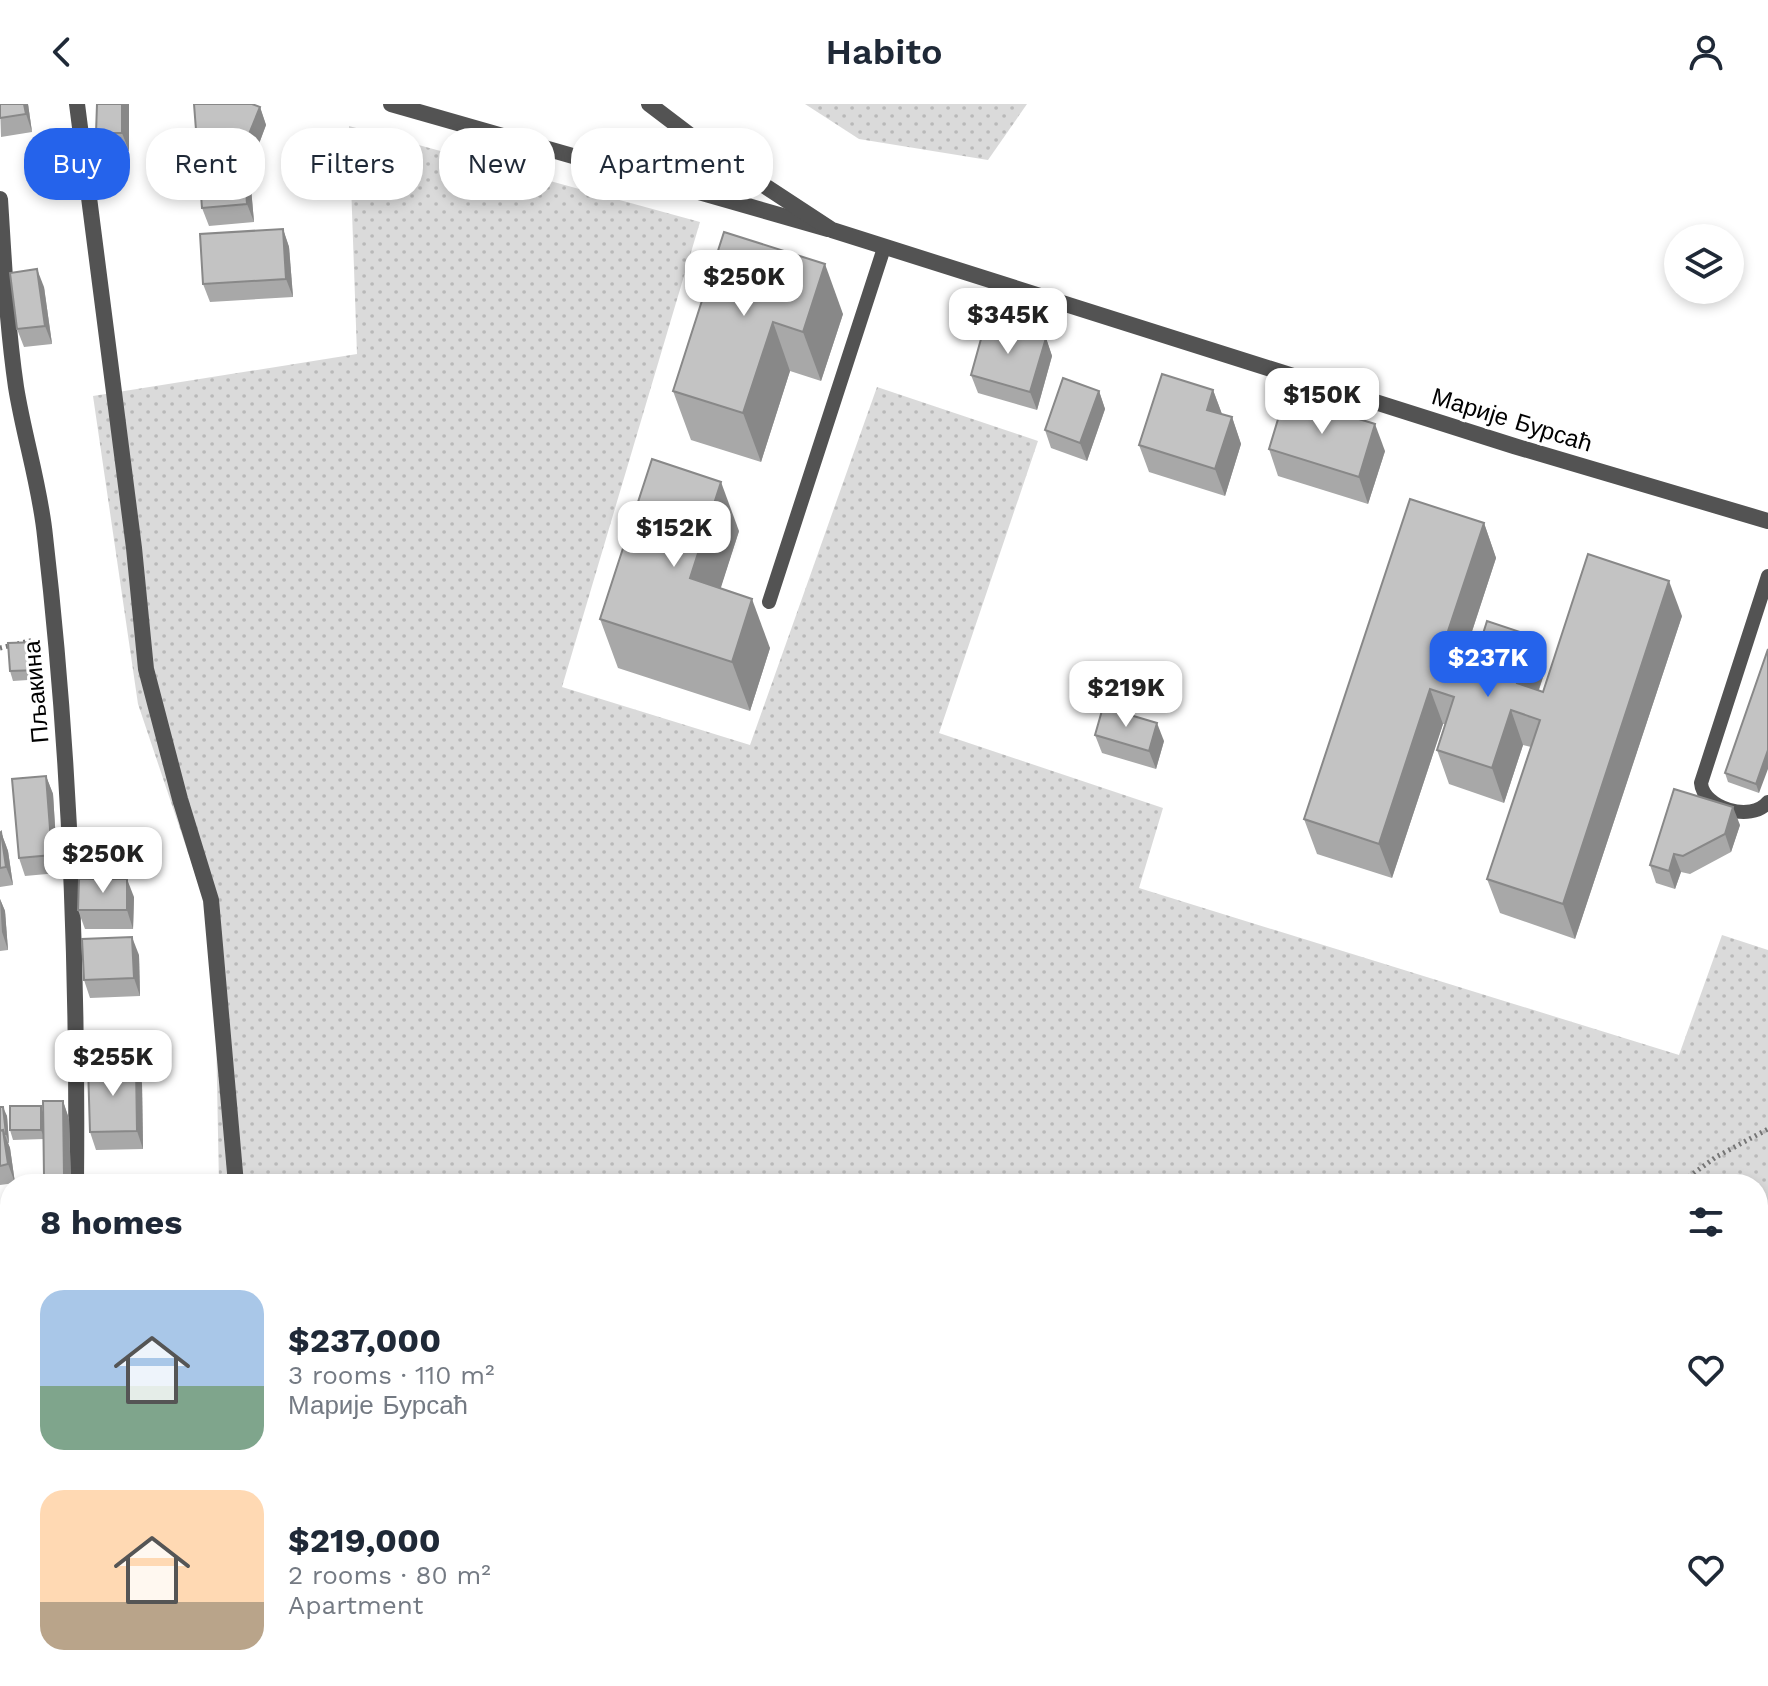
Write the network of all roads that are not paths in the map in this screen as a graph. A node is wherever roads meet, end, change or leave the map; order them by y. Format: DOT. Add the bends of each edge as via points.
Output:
graph roads {
  1 [pos="77,104"];
  2 [pos="391,104"];
  3 [pos="649,104"];
  4 [pos="0,199"];
  5 [pos="832,230"];
  6 [pos="884,248"];
  7 [pos="1768,521"];
  8 [pos="1768,576"];
  9 [pos="769,602"];
  10 [pos="1768,802"];
  11 [pos="76,1174"];
  12 [pos="235,1174"];
  1 -- 12 [label="street" via="146,669 211,900"];
  2 -- 5 [label="street, Марије Бурсаћ"];
  3 -- 5 [label="street, Марије Бурсаћ"];
  4 -- 11 [label="street, Пљакина" via="16,387 45,531 63,698 76,1014"];
  5 -- 6 [label="street, Марије Бурсаћ"];
  6 -- 7 [label="street, Марије Бурсаћ"];
  6 -- 9 [label="lane"];
  8 -- 10 [label="lane" via="1701,783 1712,802 1745,814"];
}
